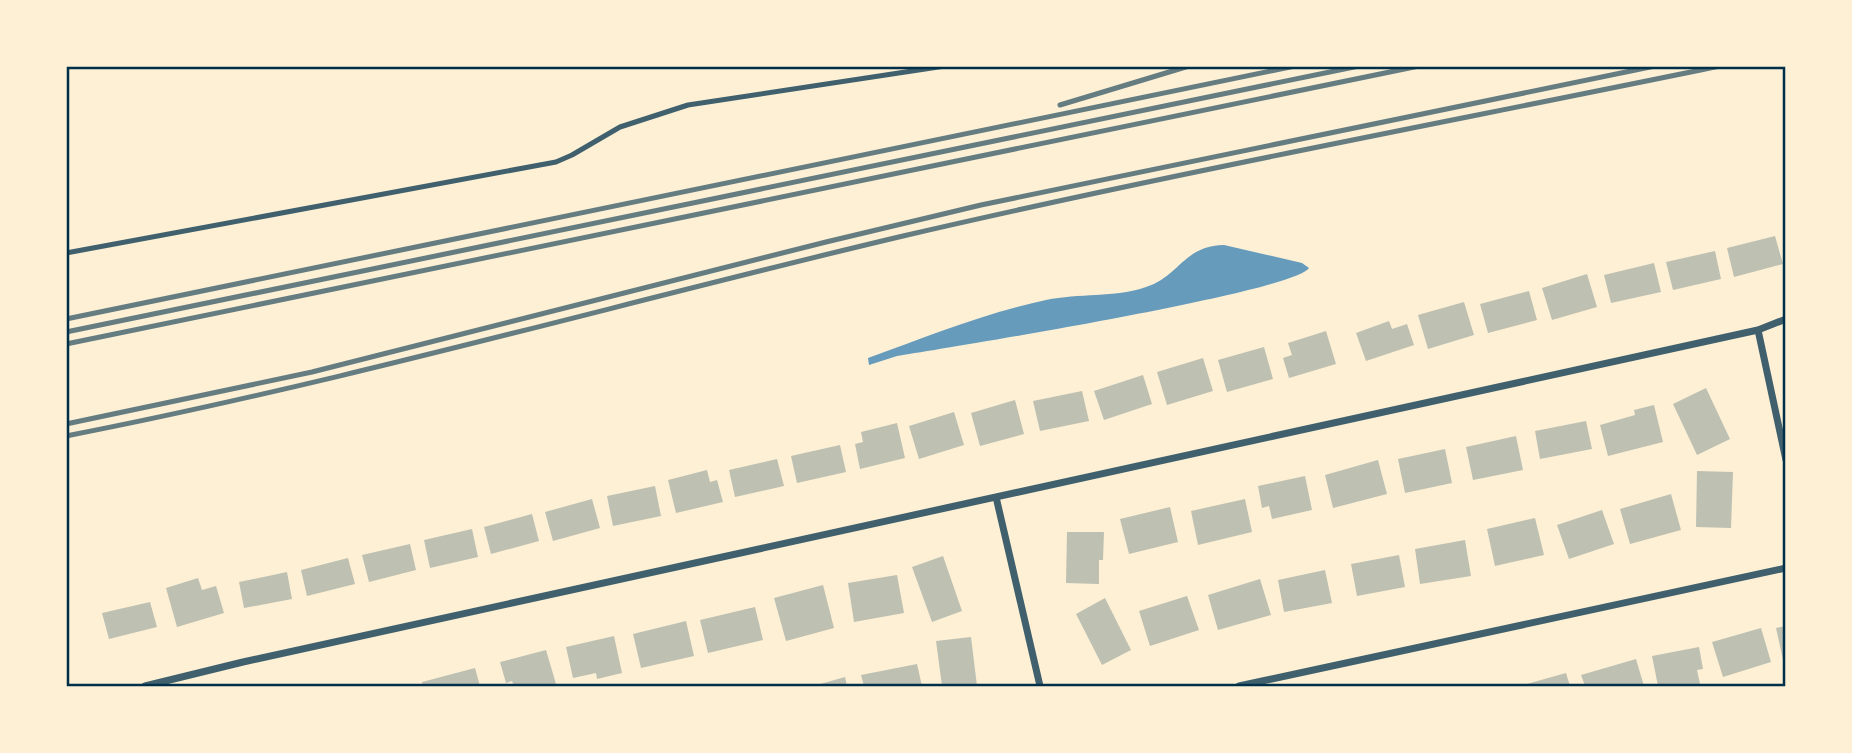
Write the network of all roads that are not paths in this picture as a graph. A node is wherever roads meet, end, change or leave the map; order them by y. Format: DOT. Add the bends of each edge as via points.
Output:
graph roads {
  1 [pos="945,66"];
  2 [pos="66,253"];
  3 [pos="1786,319"];
  4 [pos="1758,330"];
  5 [pos="1786,460"];
  6 [pos="996,497"];
  7 [pos="1786,568"];
  8 [pos="145,687"];
  9 [pos="1040,687"];
  10 [pos="1239,687"];
  1 -- 2 [label="lane" via="688,105 620,127 572,155 545,164"];
  3 -- 4 [label="street"];
  4 -- 5 [label="street"];
  4 -- 6 [label="street"];
  6 -- 8 [label="street"];
  6 -- 9 [label="street"];
  7 -- 10 [label="street"];
}
